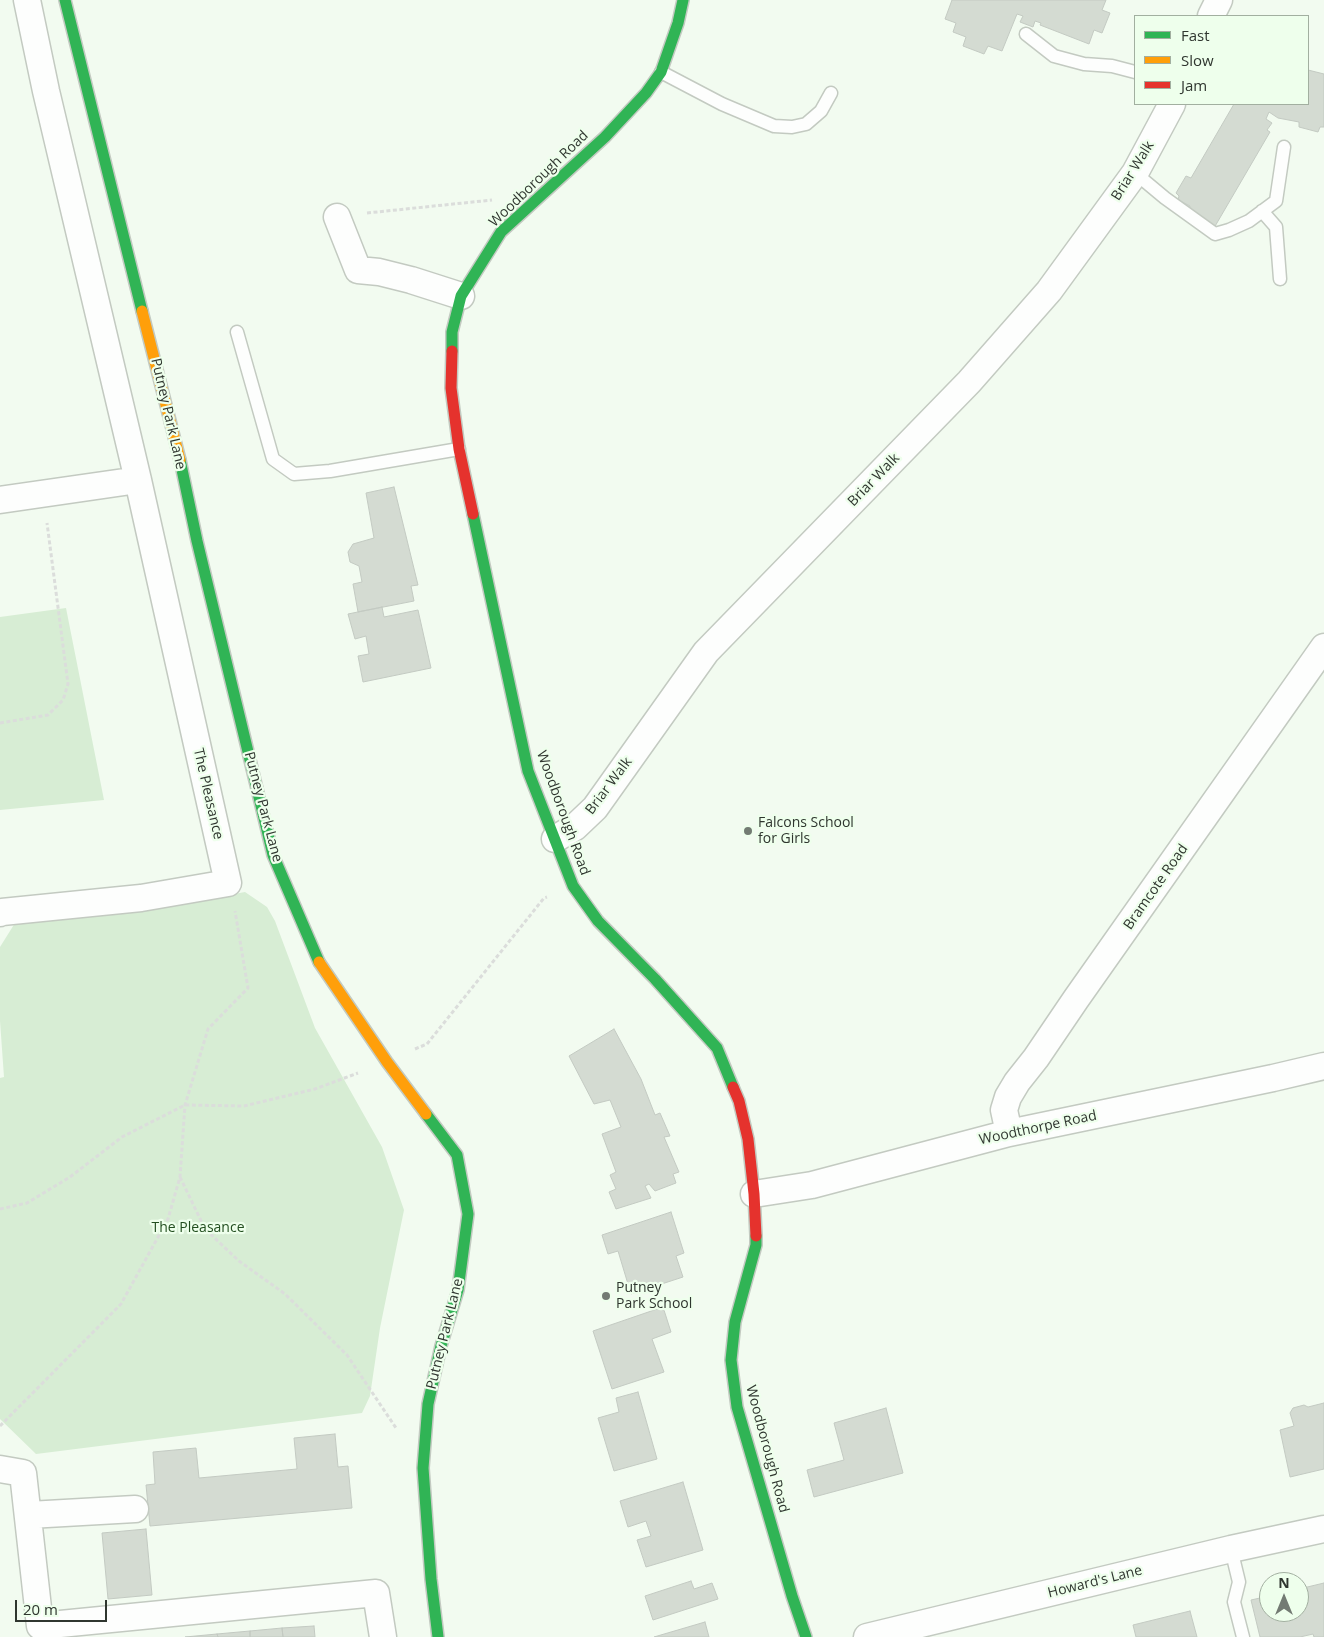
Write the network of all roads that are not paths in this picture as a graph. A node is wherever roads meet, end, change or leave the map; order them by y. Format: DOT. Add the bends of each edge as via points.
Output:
graph roads {
  1 [pos="27,0"];
  2 [pos="65,0"];
  3 [pos="683,0"];
  4 [pos="1219,0"];
  5 [pos="1212,15"];
  6 [pos="1026,34"];
  7 [pos="661,72"];
  8 [pos="1134,72"];
  9 [pos="831,93"];
  10 [pos="1171,105"];
  11 [pos="1284,148"];
  12 [pos="1136,172"];
  13 [pos="1262,211"];
  14 [pos="337,216"];
  15 [pos="1280,279"];
  16 [pos="461,296"];
  17 [pos="237,332"];
  18 [pos="459,449"];
  19 [pos="138,480"];
  20 [pos="0,500"];
  21 [pos="1324,647"];
  22 [pos="555,839"];
  23 [pos="0,913"];
  24 [pos="1324,1066"];
  25 [pos="1009,1133"];
  26 [pos="754,1194"];
  27 [pos="0,1469"];
  28 [pos="135,1509"];
  29 [pos="28,1515"];
  30 [pos="1324,1529"];
  31 [pos="1231,1549"];
  32 [pos="41,1632"];
  33 [pos="898,1634"];
  34 [pos="383,1637"];
  35 [pos="438,1637"];
  36 [pos="806,1637"];
  37 [pos="867,1637"];
  38 [pos="1243,1637"];
  1 -- 19 [label="street"];
  2 -- 35 [label="street, Putney Park Lane" via="178,453 273,856 320,964 387,1062 457,1155 468,1214 458,1290 428,1404 423,1468"];
  3 -- 7 [label="street, Woodborough Road"];
  4 -- 5 [label="street"];
  6 -- 8 [label="lane" via="1054,56"];
  7 -- 9 [label="lane" via="722,104 774,126 806,124 821,111"];
  7 -- 16 [label="street, Woodborough Road" via="605,137 502,232"];
  10 -- 12 [label="street, Briar Walk"];
  11 -- 13 [label="lane" via="1276,201"];
  12 -- 13 [label="lane" via="1165,198 1215,234 1249,221"];
  12 -- 22 [label="street, Briar Walk" via="1049,291 969,382 706,652 595,808 575,827"];
  13 -- 15 [label="lane" via="1276,227"];
  14 -- 16 [label="street" via="358,270 403,278"];
  16 -- 18 [label="street, Woodborough Road" via="452,332 451,388"];
  17 -- 18 [label="lane" via="273,459 294,474"];
  18 -- 22 [label="street, Woodborough Road" via="528,770"];
  19 -- 20 [label="street"];
  19 -- 23 [label="street, The Pleasance" via="228,882 141,898"];
  21 -- 25 [label="street, Bramcote Road" via="1017,1082 1004,1110"];
  22 -- 26 [label="street, Woodborough Road" via="573,886 598,921 716,1048 739,1101 748,1139"];
  24 -- 25 [label="street, Woodthorpe Road"];
  25 -- 26 [label="street, Woodthorpe Road" via="812,1185"];
  26 -- 36 [label="street, Woodborough Road" via="756,1245 735,1322 731,1360 737,1407"];
  27 -- 29 [label="street" via="23,1473"];
  28 -- 29 [label="street"];
  29 -- 32 [label="street"];
  30 -- 31 [label="street, Howard's Lane"];
  31 -- 33 [label="street, Howard's Lane"];
  31 -- 38 [label="lane" via="1239,1582 1234,1602"];
  32 -- 34 [label="street" via="376,1593"];
  33 -- 37 [label="street, Howard's Lane"];
}
